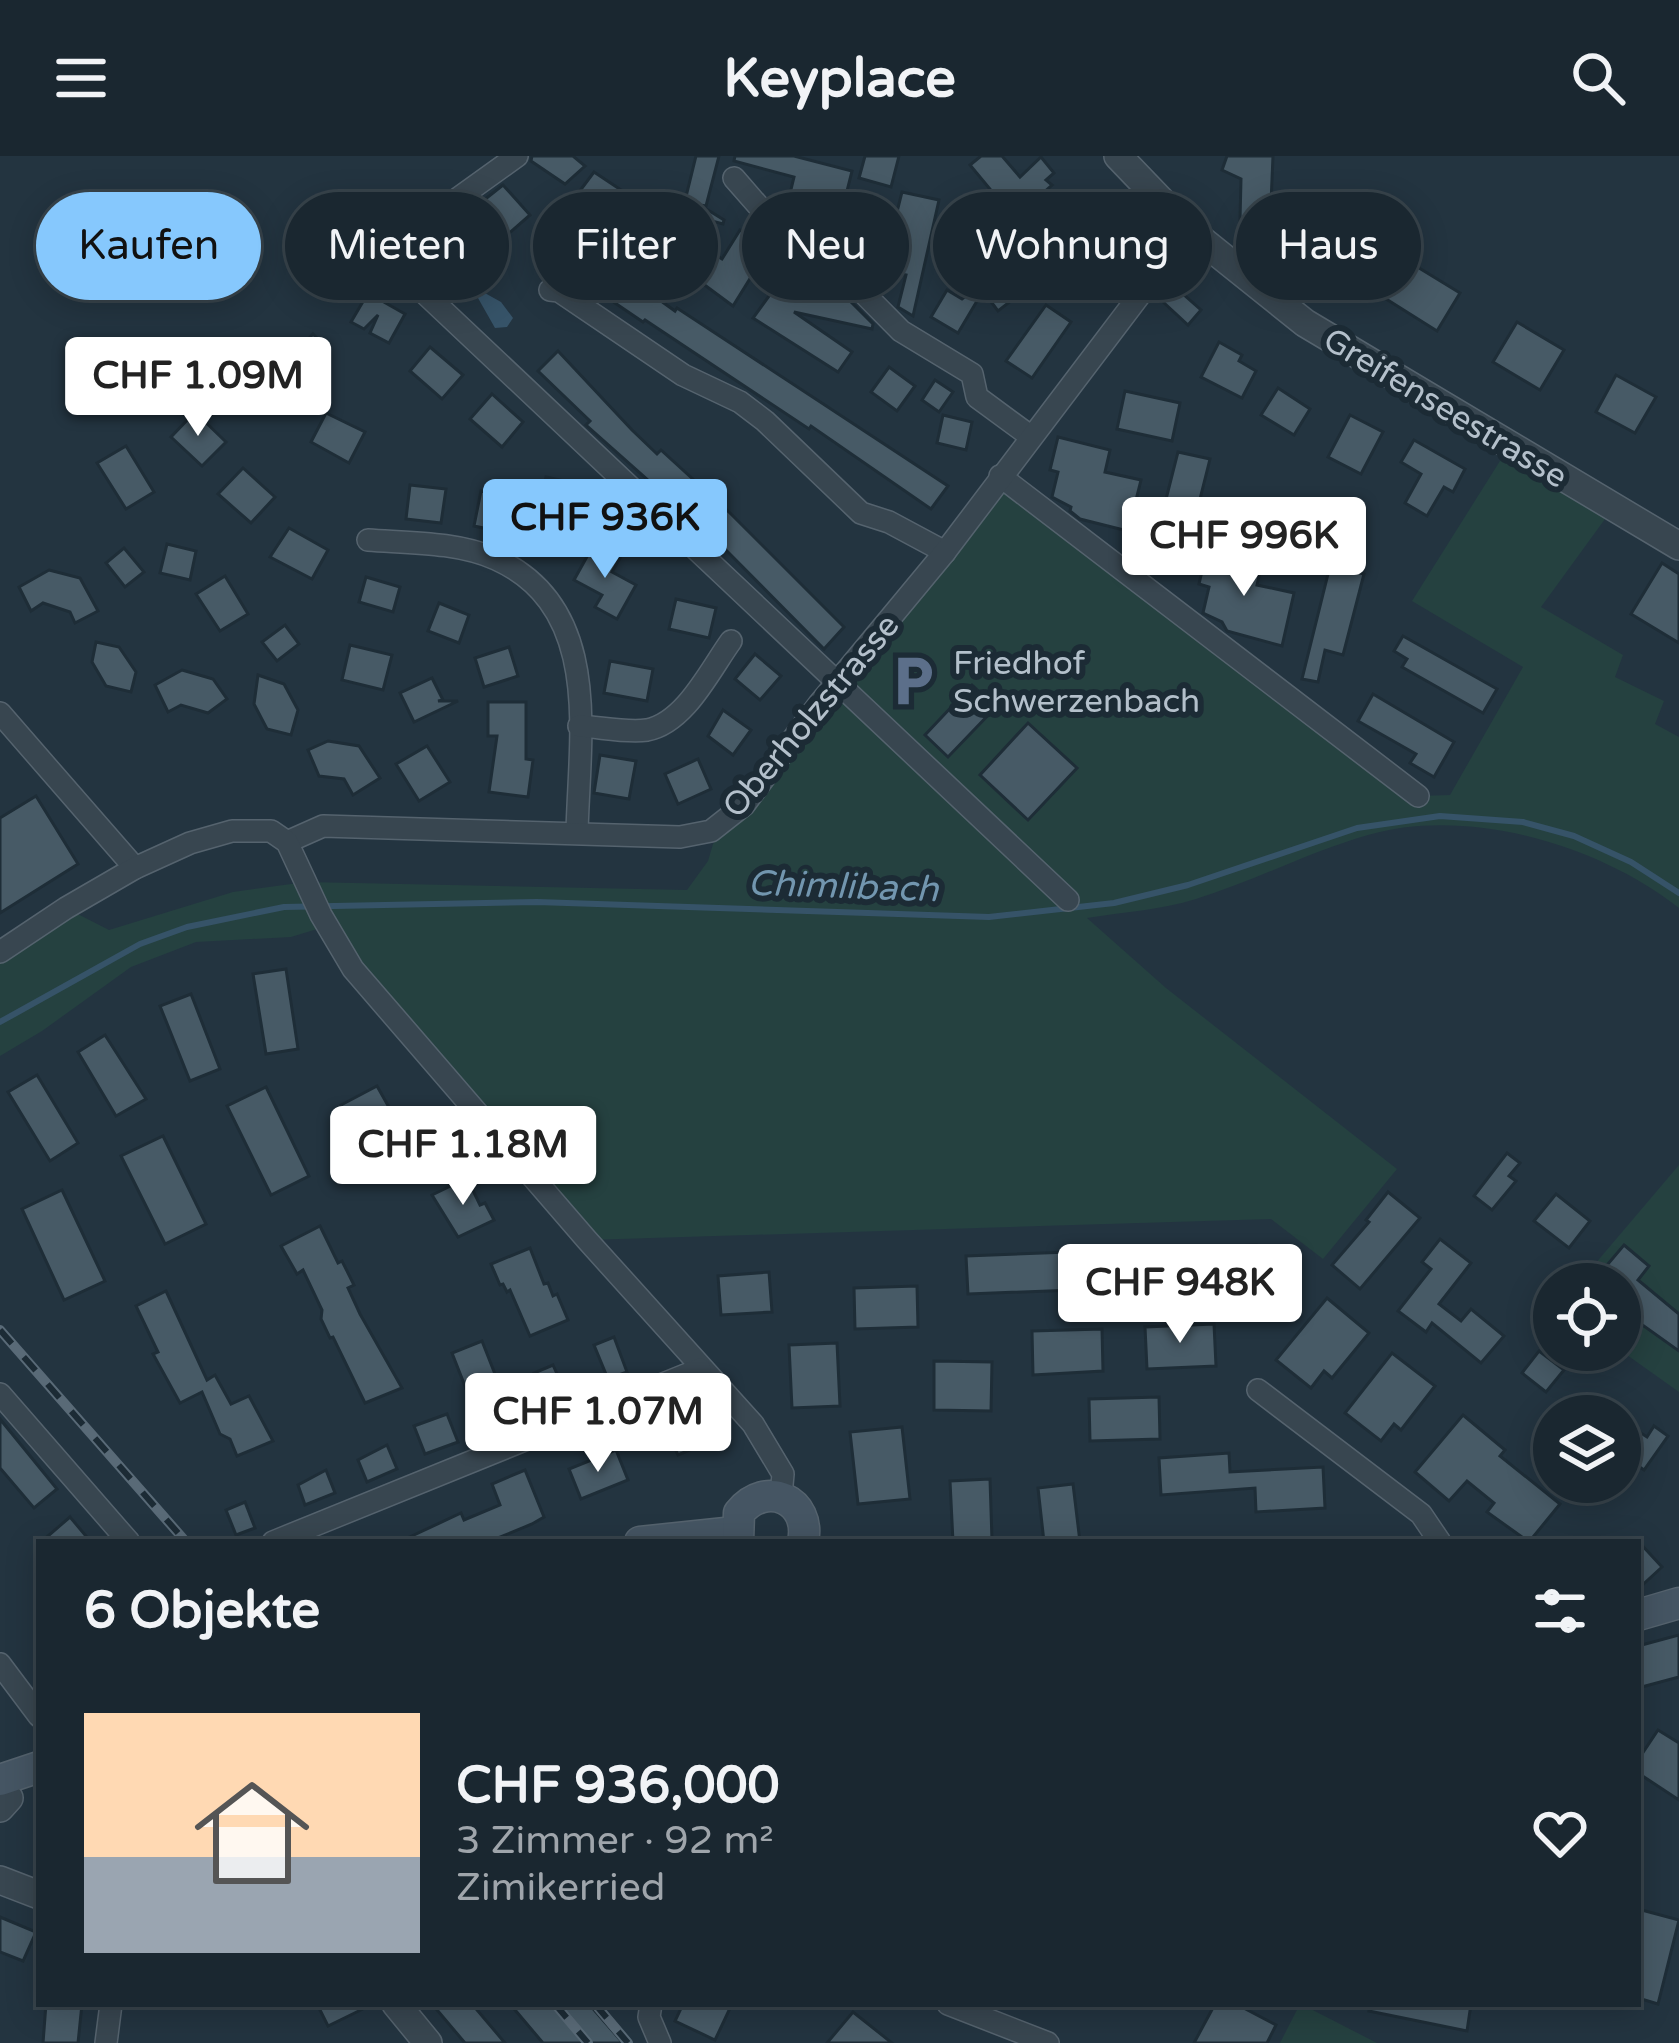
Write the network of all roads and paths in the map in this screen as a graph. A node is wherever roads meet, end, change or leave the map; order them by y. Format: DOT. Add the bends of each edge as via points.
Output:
graph roads {
  1 [pos="517,156"];
  2 [pos="1118,156"];
  3 [pos="734,178"];
  4 [pos="1153,192"];
  5 [pos="1212,248"];
  6 [pos="572,300"];
  7 [pos="1135,300"];
  8 [pos="1030,436"];
  9 [pos="1000,476"];
  10 [pos="368,540"];
  11 [pos="1679,546"];
  12 [pos="945,552"];
  13 [pos="731,641"];
  14 [pos="838,684"];
  15 [pos="0,712"];
  16 [pos="579,726"];
  17 [pos="1418,796"];
  18 [pos="577,833"];
  19 [pos="287,842"];
  20 [pos="134,868"];
  21 [pos="1068,900"];
  22 [pos="0,952"];
  23 [pos="700,1369"];
  24 [pos="1258,1390"];
  25 [pos="0,1394"];
  26 [pos="781,1496"];
  27 [pos="736,1537"];
  28 [pos="126,1539"];
  29 [pos="280,1539"];
  30 [pos="698,1539"];
  31 [pos="806,1539"];
  32 [pos="1438,1539"];
  33 [pos="1679,1604"];
  34 [pos="1641,1614"];
  35 [pos="0,1664"];
  36 [pos="36,1712"];
  37 [pos="36,1769"];
  38 [pos="36,1790"];
  39 [pos="2,1797"];
  40 [pos="0,1880"];
  41 [pos="36,1893"];
  42 [pos="111,2007"];
  43 [pos="398,2007"];
  44 [pos="651,2007"];
  45 [pos="956,2007"];
  46 [pos="106,2043"];
  47 [pos="428,2043"];
  48 [pos="660,2043"];
  49 [pos="1048,2043"];
  1 -- 14 [label="street" via="382,253"];
  2 -- 4 [label="street, Greifenseestrasse"];
  3 -- 8 [label="street" via="782,233 819,248 901,331 972,374 977,397"];
  5 -- 11 [label="street, Greifenseestrasse" via="1305,323"];
  6 -- 12 [label="street" via="766,421 862,513"];
  7 -- 8 [label="street, Oberholzstrasse"];
  8 -- 9 [label="street, Oberholzstrasse"];
  9 -- 12 [label="street, Oberholzstrasse"];
  9 -- 17 [label="street"];
  10 -- 16 [label="street" via="450,547 521,575 571,633"];
  12 -- 14 [label="street, Oberholzstrasse"];
  13 -- 16 [label="street" via="666,721 648,730"];
  14 -- 18 [label="street, Oberholzstrasse" via="744,806 711,831 680,838"];
  14 -- 21 [label="street"];
  15 -- 20 [label="street"];
  16 -- 18 [label="street"];
  18 -- 19 [label="street, Oberholzstrasse" via="323,826"];
  19 -- 20 [label="street, Oberholzstrasse" via="271,831 232,831"];
  19 -- 23 [label="street" via="353,969"];
  20 -- 22 [label="street, Oberholzstrasse"];
  23 -- 26 [label="street" via="771,1450 783,1474"];
  23 -- 29 [label="street"];
  24 -- 32 [label="street" via="1420,1514"];
  25 -- 28 [label="street"];
  26 -- 27 [label="main road" via="745,1505"];
  26 -- 31 [label="main road" via="804,1519"];
  27 -- 30 [label="main road"];
  33 -- 34 [label="main road"];
  35 -- 36 [label="street"];
  37 -- 39 [label="main road"];
  38 -- 39 [label="main road"];
  40 -- 41 [label="street"];
  42 -- 46 [label="street"];
  43 -- 47 [label="street"];
  44 -- 48 [label="street"];
  45 -- 49 [label="street"];
}
